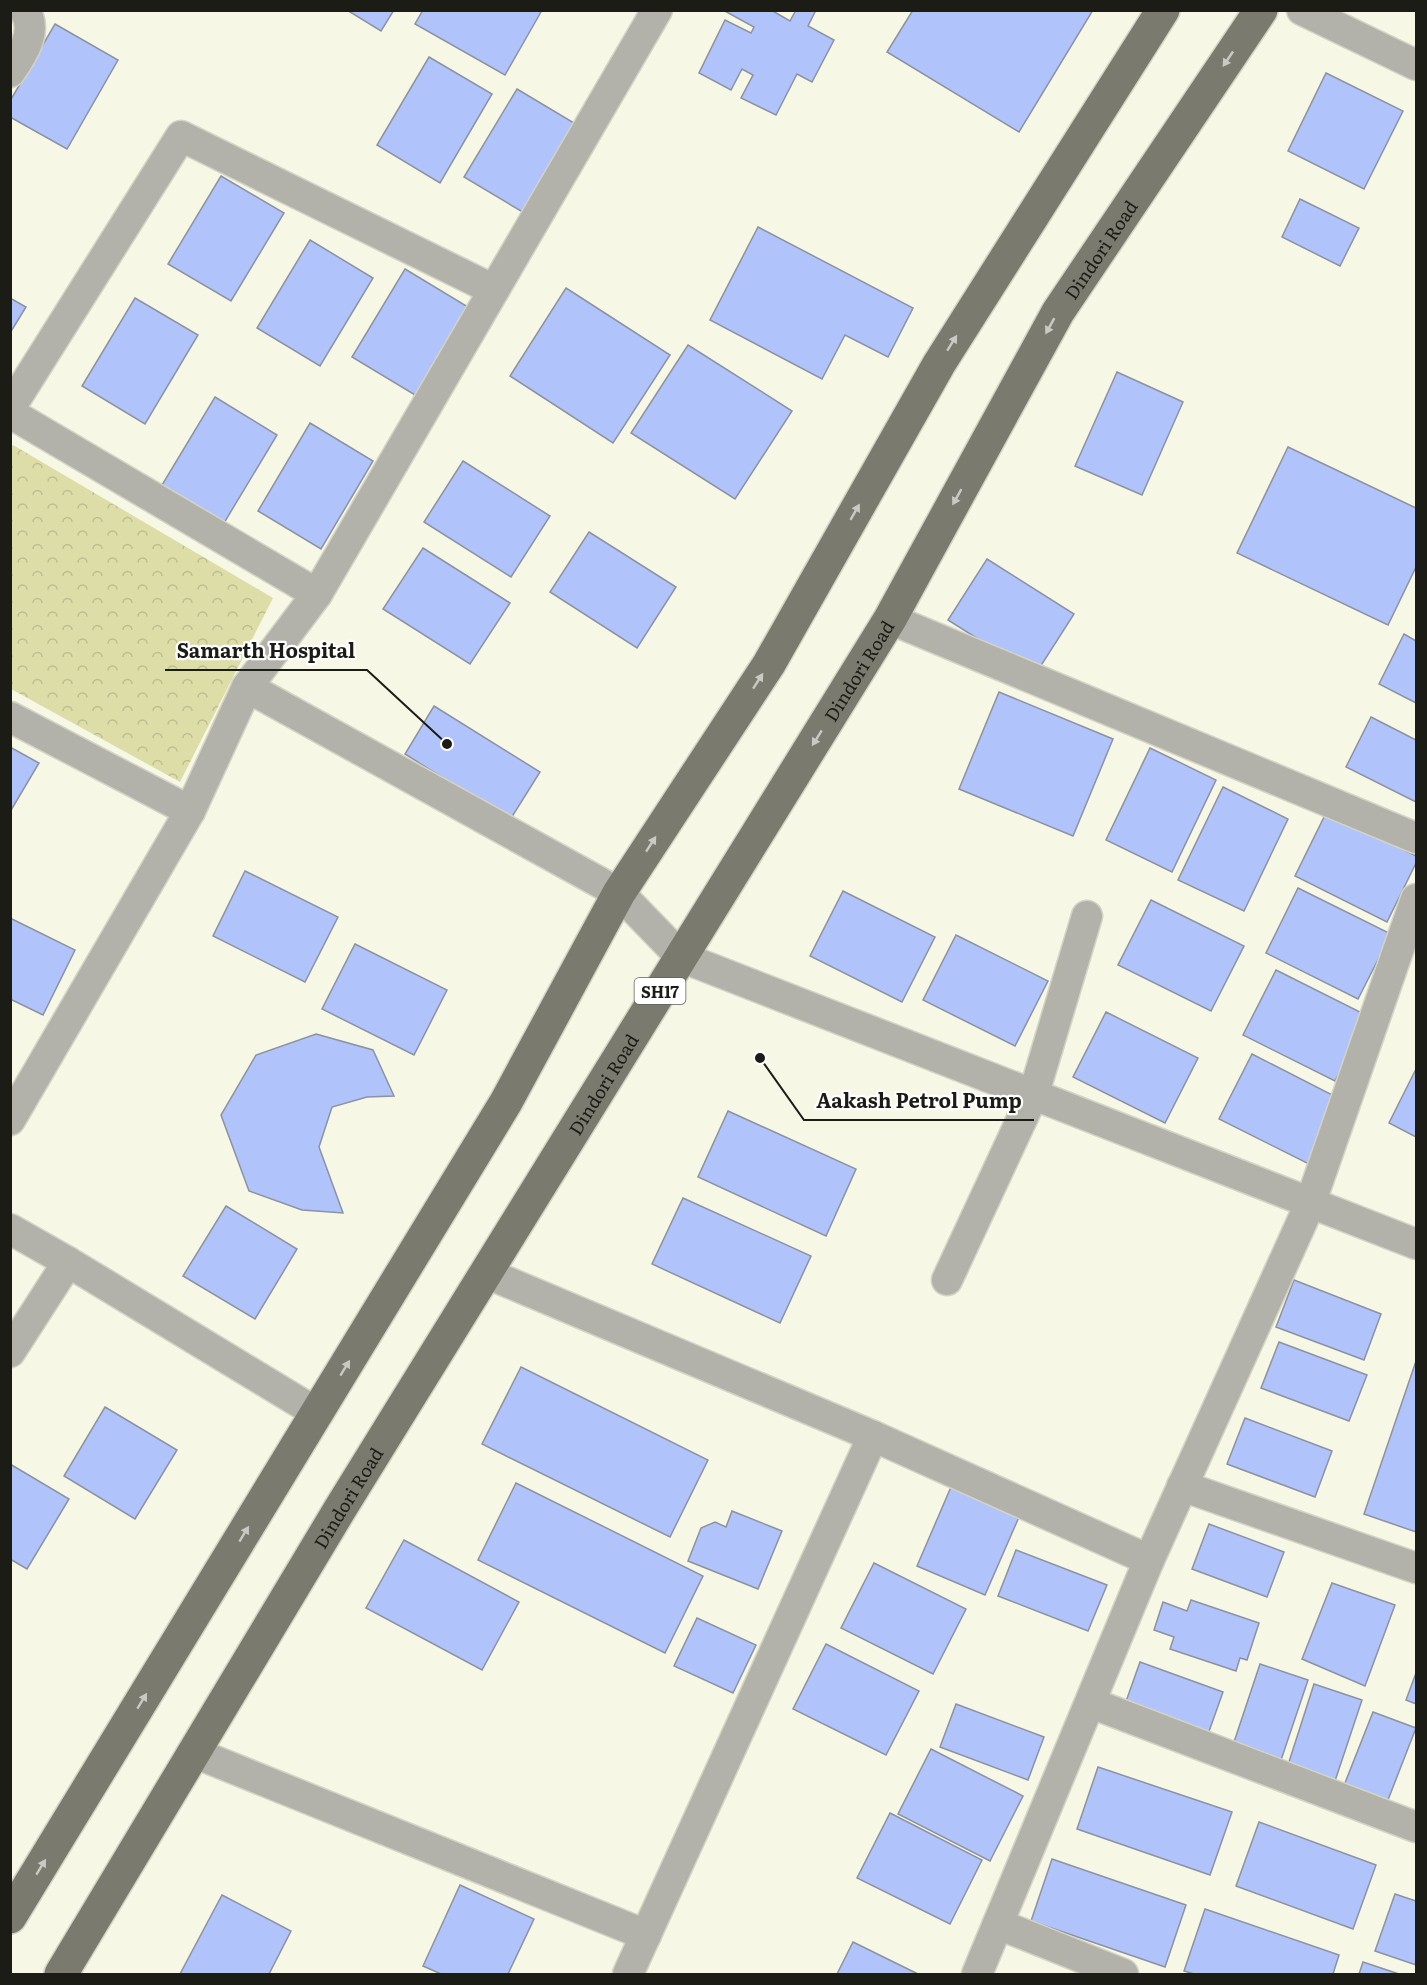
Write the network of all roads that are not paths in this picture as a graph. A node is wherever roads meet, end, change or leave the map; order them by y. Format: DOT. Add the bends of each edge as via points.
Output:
graph roads {
  1 [pos="24,10"];
  2 [pos="657,10"];
  3 [pos="1163,10"];
  4 [pos="1261,10"];
  5 [pos="1302,10"];
  6 [pos="1416,65"];
  7 [pos="10,72"];
  8 [pos="494,290"];
  9 [pos="10,408"];
  10 [pos="10,413"];
  11 [pos="317,594"];
  12 [pos="890,620"];
  13 [pos="248,687"];
  14 [pos="10,717"];
  15 [pos="190,811"];
  16 [pos="1416,838"];
  17 [pos="619,893"];
  18 [pos="1416,898"];
  19 [pos="1087,916"];
  20 [pos="681,957"];
  21 [pos="20,1083"];
  22 [pos="1034,1093"];
  23 [pos="10,1120"];
  24 [pos="1310,1204"];
  25 [pos="10,1229"];
  26 [pos="1416,1244"];
  27 [pos="68,1262"];
  28 [pos="486,1273"];
  29 [pos="947,1280"];
  30 [pos="10,1352"];
  31 [pos="317,1413"];
  32 [pos="873,1436"];
  33 [pos="1182,1486"];
  34 [pos="1149,1560"];
  35 [pos="1416,1568"];
  36 [pos="1091,1703"];
  37 [pos="195,1753"];
  38 [pos="1416,1827"];
  39 [pos="10,1917"];
  40 [pos="998,1924"];
  41 [pos="646,1935"];
  42 [pos="61,1974"];
  43 [pos="628,1974"];
  44 [pos="977,1974"];
  45 [pos="1123,1974"];
  1 -- 7 [label="street" via="29,17 29,38"];
  2 -- 8 [label="street"];
  17 -- 3 [label="main road, one-way" via="769,664 939,364"];
  4 -- 12 [label="main road, Dindori Road / SH17, one-way" via="1058,312"];
  5 -- 6 [label="street"];
  8 -- 9 [label="street" via="181,136"];
  8 -- 11 [label="street"];
  10 -- 11 [label="street"];
  11 -- 13 [label="street"];
  12 -- 16 [label="street"];
  12 -- 20 [label="main road, Dindori Road / SH17, one-way"];
  13 -- 15 [label="street"];
  13 -- 17 [label="street"];
  14 -- 15 [label="street"];
  15 -- 21 [label="street"];
  17 -- 20 [label="street"];
  31 -- 17 [label="main road, one-way" via="506,1102"];
  18 -- 24 [label="street"];
  19 -- 22 [label="street"];
  20 -- 22 [label="street"];
  20 -- 28 [label="main road, Dindori Road / SH17"];
  21 -- 23 [label="street"];
  22 -- 24 [label="street"];
  22 -- 29 [label="street"];
  24 -- 26 [label="street"];
  24 -- 33 [label="street"];
  25 -- 27 [label="street"];
  27 -- 30 [label="street"];
  27 -- 31 [label="street"];
  28 -- 32 [label="street"];
  28 -- 37 [label="main road, Dindori Road / SH17"];
  39 -- 31 [label="main road, one-way"];
  32 -- 34 [label="street"];
  32 -- 41 [label="street"];
  33 -- 34 [label="street"];
  33 -- 35 [label="street"];
  34 -- 36 [label="street"];
  36 -- 38 [label="street"];
  36 -- 40 [label="street"];
  37 -- 41 [label="street"];
  37 -- 42 [label="main road, Dindori Road / SH17"];
  40 -- 44 [label="street"];
  40 -- 45 [label="street"];
  41 -- 43 [label="street"];
}
